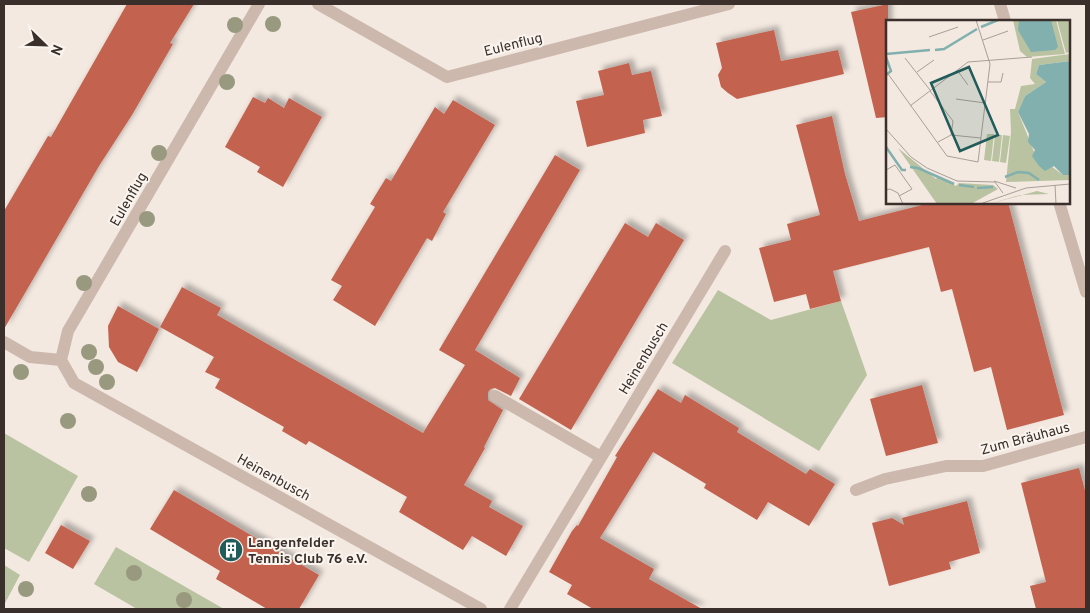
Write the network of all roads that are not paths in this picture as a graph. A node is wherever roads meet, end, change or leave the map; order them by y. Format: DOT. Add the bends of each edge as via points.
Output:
graph roads {
  1 [pos="259,4"];
  2 [pos="318,4"];
  3 [pos="729,4"];
  4 [pos="1000,4"];
  5 [pos="1005,20"];
  6 [pos="1061,204"];
  7 [pos="725,251"];
  8 [pos="1086,292"];
  9 [pos="4,342"];
  10 [pos="61,360"];
  11 [pos="495,396"];
  12 [pos="1086,437"];
  13 [pos="601,457"];
  14 [pos="856,490"];
  15 [pos="481,609"];
  16 [pos="510,609"];
  1 -- 10 [label="street, Eulenflug" via="68,331"];
  2 -- 3 [label="street, Eulenflug" via="447,76"];
  4 -- 5 [label="street"];
  6 -- 8 [label="street"];
  7 -- 13 [label="street, Heinenbusch"];
  9 -- 10 [label="street" via="30,357"];
  10 -- 15 [label="street, Heinenbusch" via="74,383"];
  11 -- 13 [label="street"];
  12 -- 14 [label="street, Zum Bräuhaus" via="983,466 946,466 885,478"];
  13 -- 16 [label="street, Heinenbusch"];
}
